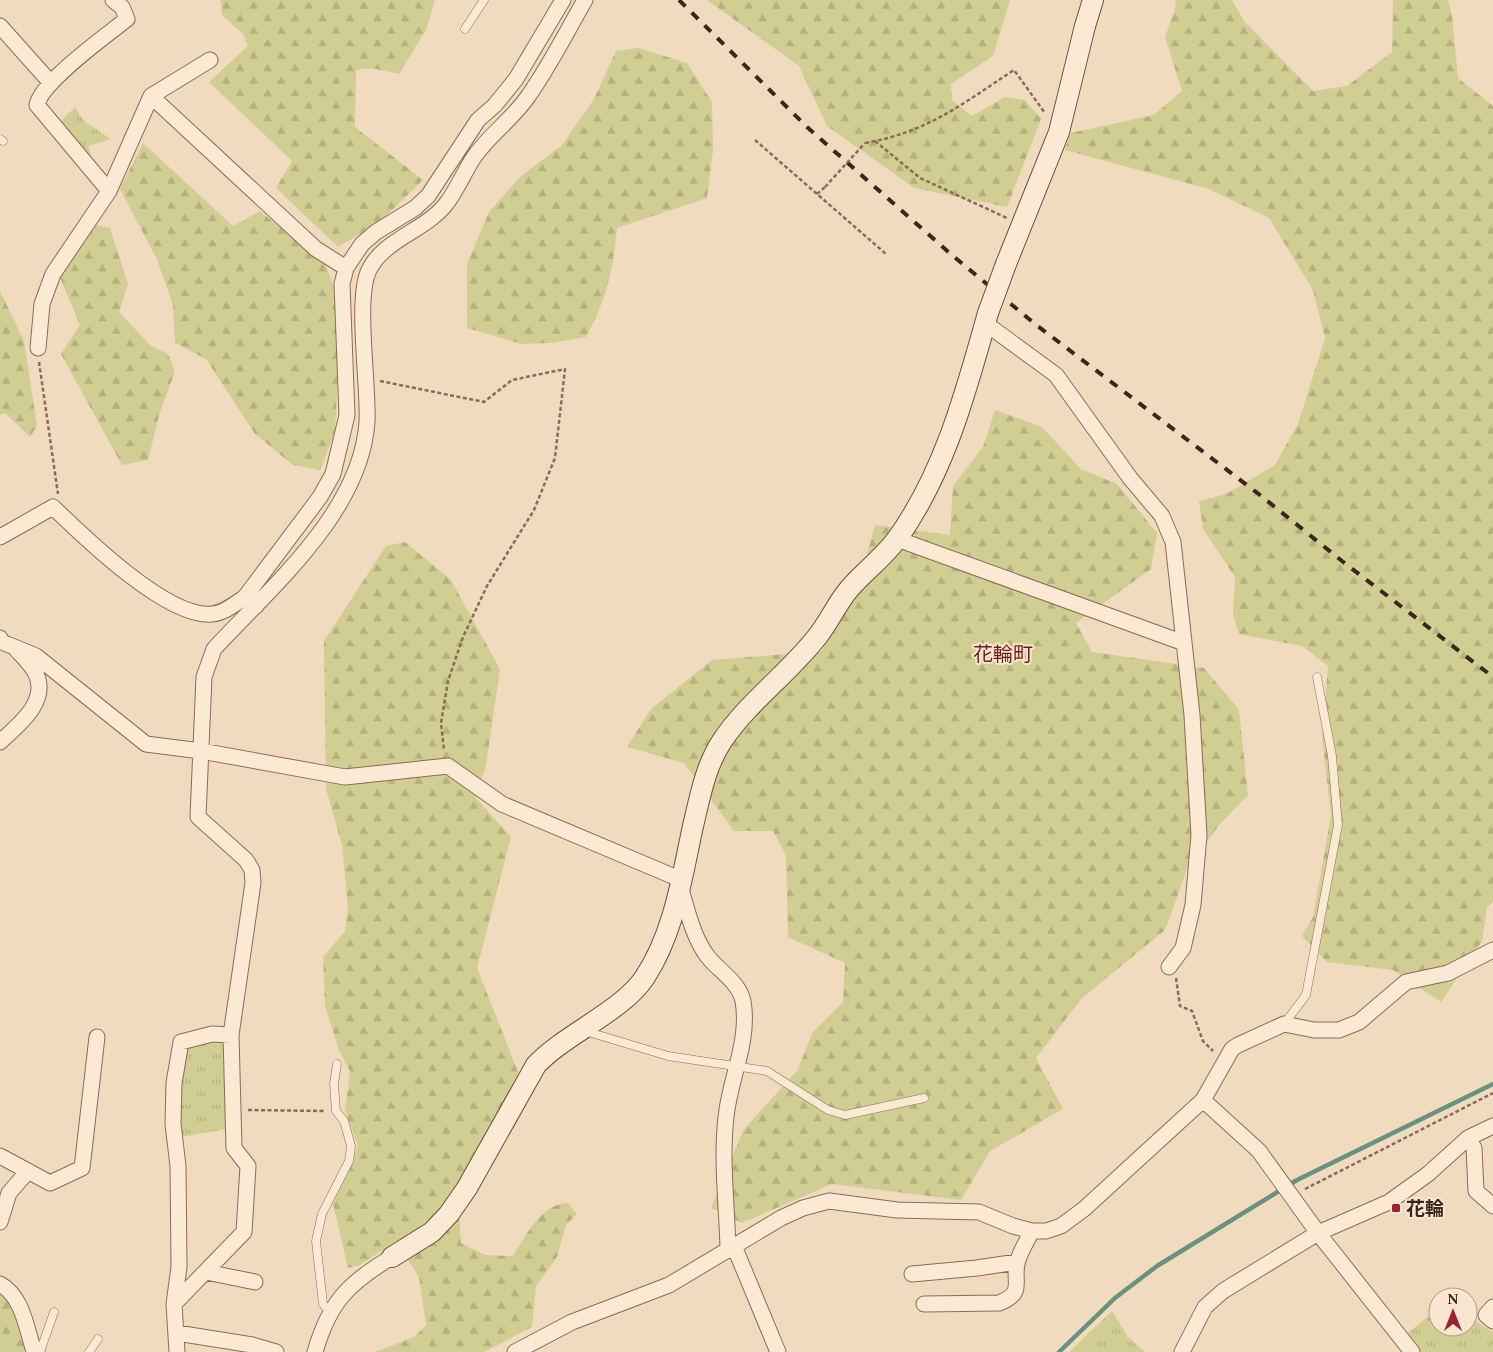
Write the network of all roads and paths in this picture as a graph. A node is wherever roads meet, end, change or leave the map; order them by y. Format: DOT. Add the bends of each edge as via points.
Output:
graph roads {
  1 [pos="113,0"];
  2 [pos="484,0"];
  3 [pos="563,0"];
  4 [pos="585,0"];
  5 [pos="1093,0"];
  6 [pos="0,26"];
  7 [pos="465,29"];
  8 [pos="210,60"];
  9 [pos="50,82"];
  10 [pos="151,96"];
  11 [pos="1059,132"];
  12 [pos="755,140"];
  13 [pos="875,141"];
  14 [pos="109,191"];
  15 [pos="818,194"];
  16 [pos="1021,224"];
  17 [pos="886,254"];
  18 [pos="346,268"];
  19 [pos="987,318"];
  20 [pos="38,348"];
  21 [pos="366,378"];
  22 [pos="53,507"];
  23 [pos="0,537"];
  24 [pos="897,539"];
  25 [pos="251,602"];
  26 [pos="0,638"];
  27 [pos="1184,643"];
  28 [pos="16,648"];
  29 [pos="1317,677"];
  30 [pos="0,742"];
  31 [pos="201,752"];
  32 [pos="448,766"];
  33 [pos="681,883"];
  34 [pos="1493,950"];
  35 [pos="1168,967"];
  36 [pos="1284,1024"];
  37 [pos="580,1030"];
  38 [pos="232,1035"];
  39 [pos="97,1037"];
  40 [pos="1225,1062"];
  41 [pos="337,1064"];
  42 [pos="738,1066"];
  43 [pos="1493,1093"];
  44 [pos="924,1098"];
  45 [pos="1202,1100"];
  46 [pos="233,1110"];
  47 [pos="336,1111"];
  48 [pos="1493,1126"];
  49 [pos="1468,1138"];
  50 [pos="0,1156"];
  51 [pos="28,1171"];
  52 [pos="1290,1196"];
  53 [pos="1493,1206"];
  54 [pos="0,1222"];
  55 [pos="1032,1231"];
  56 [pos="1318,1233"];
  57 [pos="731,1248"];
  58 [pos="392,1257"];
  59 [pos="1017,1262"];
  60 [pos="206,1272"];
  61 [pos="912,1274"];
  62 [pos="255,1282"];
  63 [pos="0,1284"];
  64 [pos="174,1304"];
  65 [pos="924,1304"];
  66 [pos="1493,1307"];
  67 [pos="54,1312"];
  68 [pos="330,1312"];
  69 [pos="1493,1321"];
  70 [pos="177,1333"];
  71 [pos="98,1340"];
  72 [pos="38,1352"];
  73 [pos="89,1352"];
  74 [pos="177,1352"];
  75 [pos="276,1352"];
  76 [pos="315,1352"];
  77 [pos="515,1352"];
  78 [pos="778,1352"];
  79 [pos="1182,1352"];
  80 [pos="1412,1352"];
  1 -- 9 [label="street" via="122,7 127,19"];
  2 -- 7 [label="lane"];
  3 -- 18 [label="street" via="516,80 478,120 428,196 362,244"];
  4 -- 21 [label="street" via="529,96 475,155 447,204 422,226 378,256 369,270 363,296"];
  5 -- 11 [label="street"];
  6 -- 9 [label="street"];
  8 -- 10 [label="street"];
  9 -- 14 [label="street" via="38,98 37,105"];
  10 -- 14 [label="street"];
  10 -- 18 [label="street" via="316,249"];
  11 -- 13 [label="path" via="1014,70 939,120 915,131"];
  11 -- 16 [label="street"];
  12 -- 15 [label="path"];
  13 -- 15 [label="path, bridge" via="865,143"];
  13 -- 16 [label="path" via="920,178"];
  14 -- 20 [label="street" via="53,274 42,304"];
  15 -- 17 [label="path"];
  16 -- 19 [label="street, bridge"];
  18 -- 25 [label="street" via="342,284 346,415 341,447 333,474 320,497"];
  19 -- 24 [label="street" via="955,425 940,460"];
  19 -- 27 [label="street" via="1056,375 1130,478 1162,516 1173,542"];
  20 -- 22 [label="path" via="44,407 59,490"];
  21 -- 25 [label="street" via="367,422 358,469 349,490 336,511"];
  21 -- 32 [label="path" via="484,402 512,380 565,369 555,458 534,510 487,586 463,637 448,681 440,723"];
  22 -- 23 [label="street"];
  22 -- 25 [label="street" via="110,562 178,607 194,614 212,614"];
  24 -- 27 [label="street"];
  24 -- 33 [label="street" via="836,606 805,652 734,724 720,743 703,782"];
  25 -- 31 [label="street" via="214,649 207,663"];
  26 -- 28 [label="street"];
  27 -- 35 [label="street" via="1199,835 1193,905 1183,948"];
  28 -- 30 [label="street" via="36,673 39,687 31,712"];
  28 -- 31 [label="street" via="36,656 146,744"];
  29 -- 36 [label="lane" via="1332,756 1338,825 1306,995"];
  31 -- 32 [label="street" via="345,777"];
  31 -- 38 [label="street" via="198,818 246,860 252,870"];
  32 -- 33 [label="street" via="502,804"];
  33 -- 37 [label="street" via="661,948 644,980"];
  33 -- 42 [label="street" via="693,926 707,956 742,998 745,1022"];
  34 -- 36 [label="street" via="1448,973 1406,982 1359,1022 1339,1030 1314,1030"];
  35 -- 40 [label="path" via="1178,980 1180,1006 1192,1012 1203,1041"];
  36 -- 40 [label="street" via="1232,1049"];
  37 -- 42 [label="lane" via="668,1056"];
  37 -- 58 [label="street" via="548,1051 536,1065 449,1214 432,1232"];
  38 -- 46 [label="street"];
  38 -- 64 [label="street" via="212,1034 181,1042 174,1083 180,1267"];
  39 -- 51 [label="street" via="82,1168 50,1183"];
  40 -- 45 [label="street"];
  41 -- 47 [label="lane" via="334,1084"];
  42 -- 44 [label="lane" via="767,1071 828,1110 845,1115"];
  42 -- 57 [label="street" via="726,1116"];
  43 -- 52 [label="path"];
  45 -- 52 [label="street" via="1258,1151"];
  45 -- 55 [label="street" via="1084,1209 1061,1226"];
  46 -- 47 [label="path"];
  46 -- 60 [label="street" via="234,1148 248,1166 244,1232"];
  47 -- 68 [label="lane" via="344,1121 351,1146 349,1161 322,1214 316,1241 322,1304"];
  48 -- 49 [label="street"];
  49 -- 53 [label="street" via="1474,1148 1476,1191"];
  49 -- 56 [label="street" via="1428,1174 1389,1202"];
  50 -- 51 [label="street"];
  51 -- 54 [label="street" via="10,1193"];
  52 -- 56 [label="street"];
  55 -- 57 [label="street" via="979,1212 897,1210 829,1201 803,1208"];
  55 -- 59 [label="street"];
  56 -- 79 [label="street" via="1212,1300 1198,1319"];
  56 -- 80 [label="street"];
  57 -- 77 [label="street" via="669,1285 572,1322"];
  57 -- 78 [label="street"];
  58 -- 68 [label="street" via="356,1280"];
  59 -- 61 [label="street"];
  59 -- 65 [label="street" via="1017,1284 1010,1299 999,1303"];
  60 -- 62 [label="street"];
  60 -- 64 [label="street"];
  63 -- 72 [label="street" via="9,1289 18,1302 33,1348"];
  64 -- 70 [label="street"];
  66 -- 69 [label="street" via="1486,1315"];
  67 -- 72 [label="lane"];
  68 -- 76 [label="street"];
  70 -- 74 [label="street"];
  70 -- 75 [label="street"];
  71 -- 73 [label="lane"];
}
